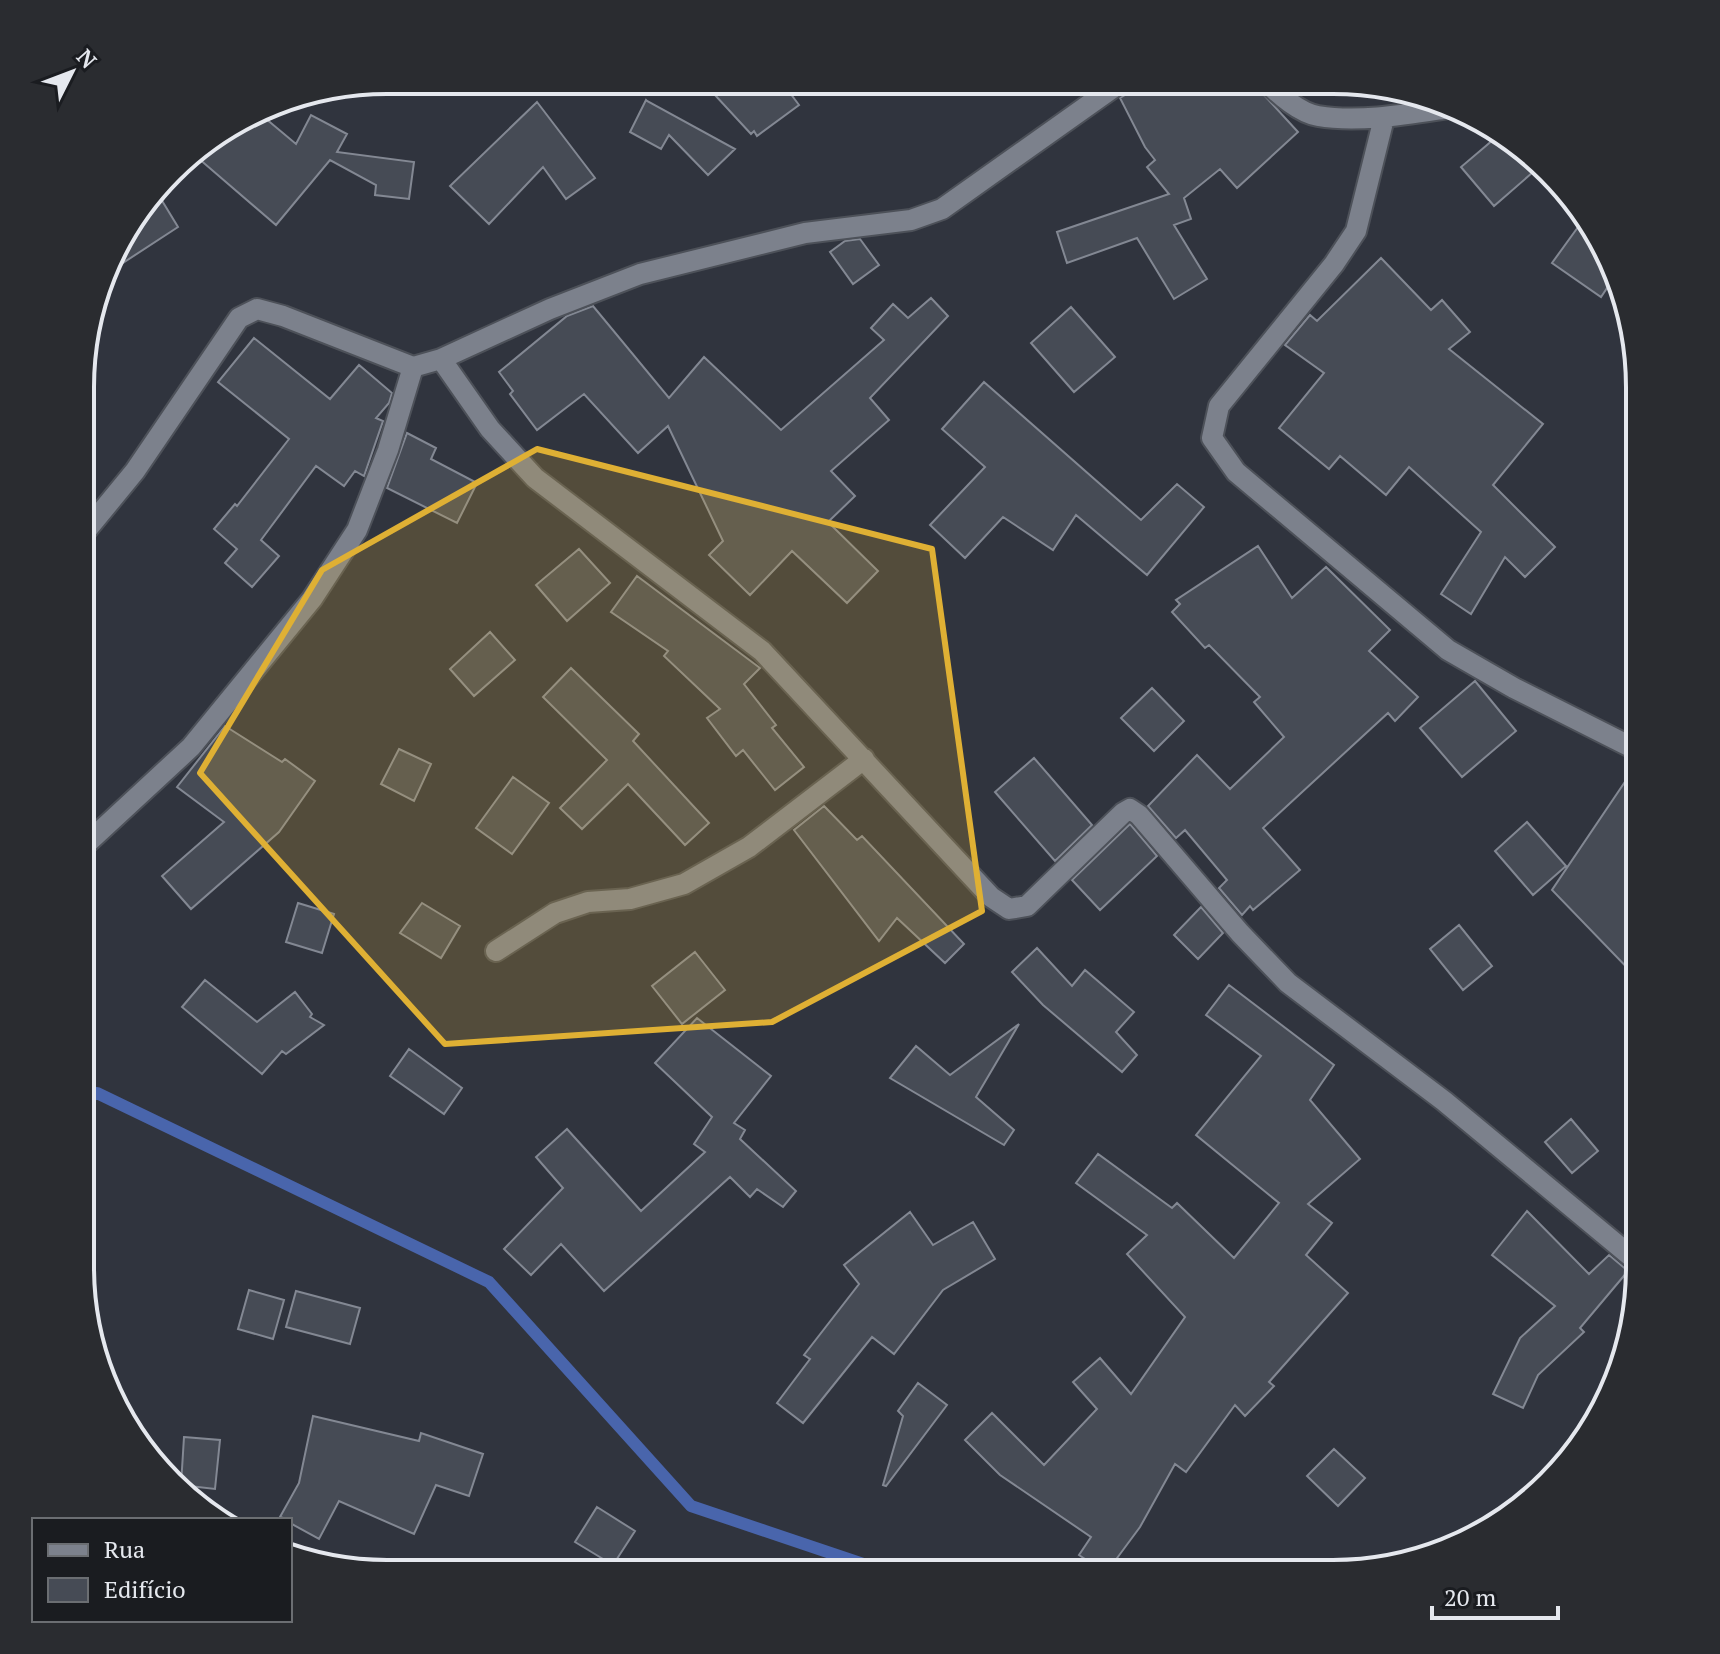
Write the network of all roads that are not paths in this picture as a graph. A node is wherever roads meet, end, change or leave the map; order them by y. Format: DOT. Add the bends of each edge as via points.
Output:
graph roads {
  1 [pos="1104,94"];
  2 [pos="1277,94"];
  3 [pos="1430,111"];
  4 [pos="1384,118"];
  5 [pos="441,359"];
  6 [pos="413,367"];
  7 [pos="94,521"];
  8 [pos="1626,744"];
  9 [pos="864,759"];
  10 [pos="94,837"];
  11 [pos="496,951"];
  12 [pos="1626,1252"];
  1 -- 5 [label="street" via="942,209 911,220 805,233 640,274"];
  2 -- 4 [label="street" via="1316,116"];
  3 -- 4 [label="street"];
  4 -- 8 [label="street" via="1356,231 1219,406 1212,438 1236,472 1448,650"];
  5 -- 6 [label="street"];
  5 -- 9 [label="street" via="490,429 535,478 762,651"];
  6 -- 7 [label="street" via="257,309 239,318 135,471"];
  6 -- 10 [label="street" via="357,530 312,599 191,747"];
  9 -- 11 [label="street" via="749,847 684,884 555,913"];
  9 -- 12 [label="street" via="991,897 1009,909 1027,906 1130,809 1288,983 1444,1101"];
}
